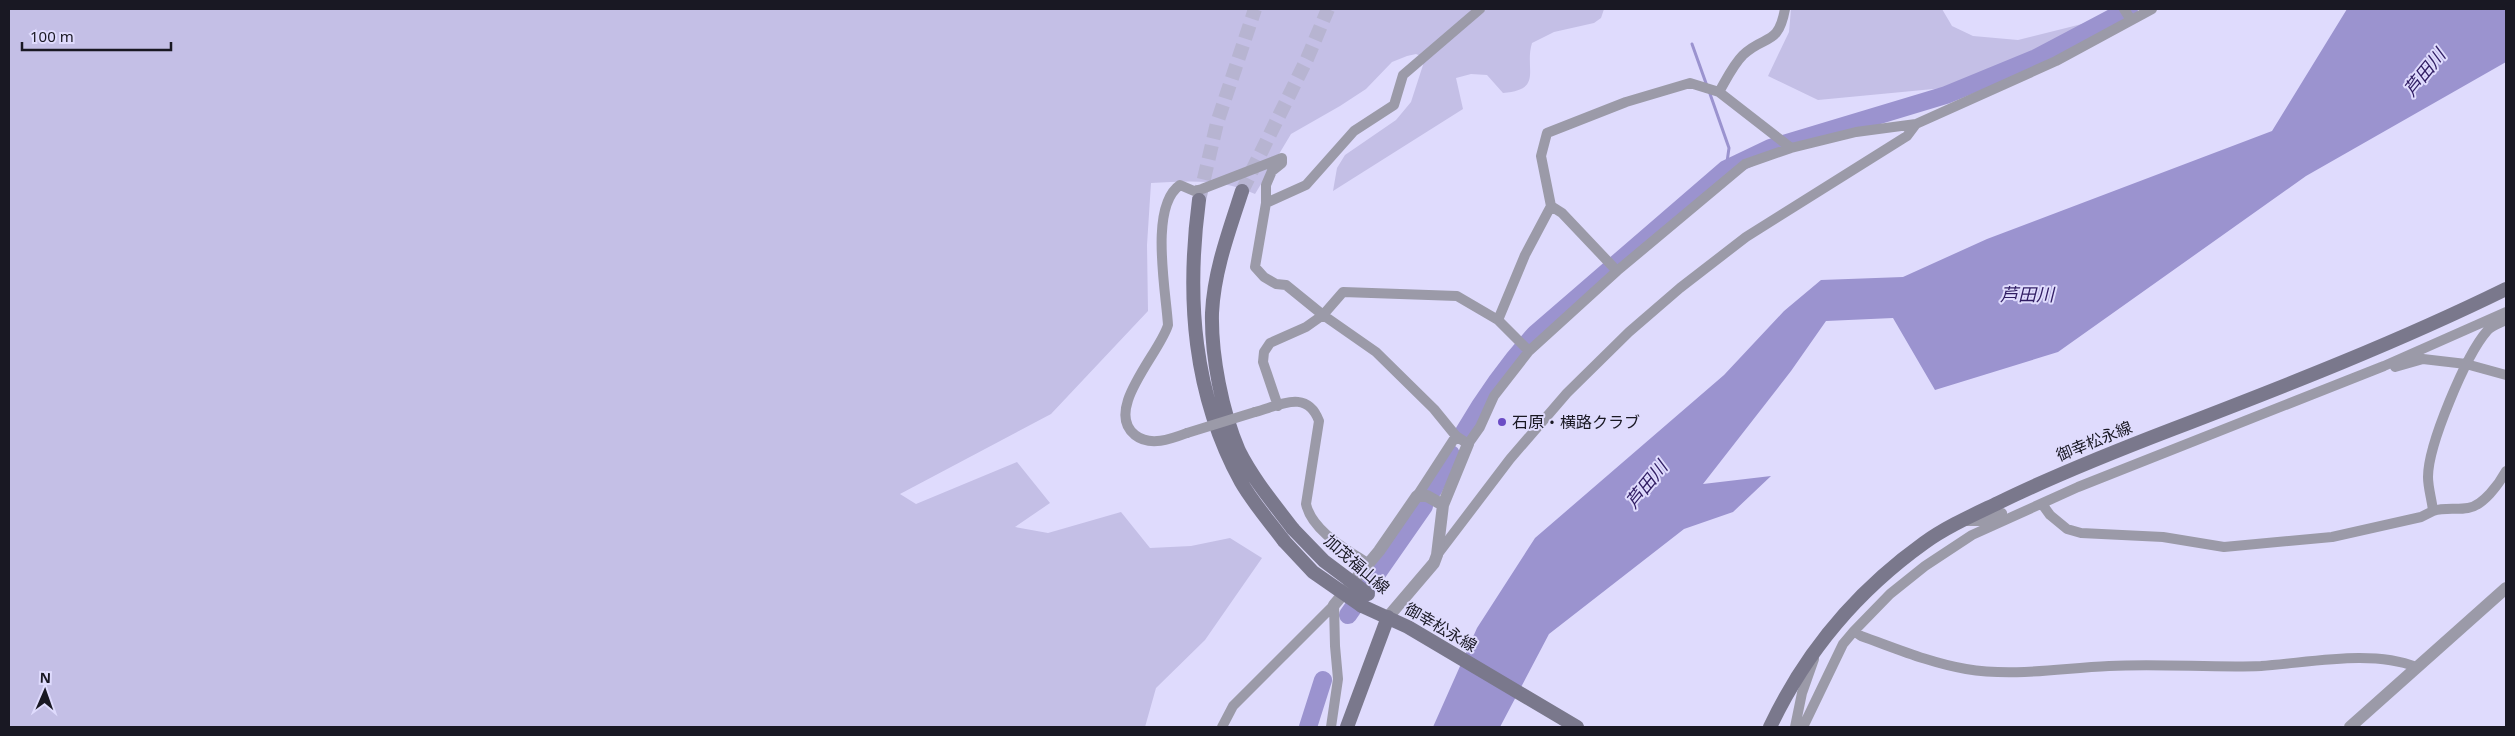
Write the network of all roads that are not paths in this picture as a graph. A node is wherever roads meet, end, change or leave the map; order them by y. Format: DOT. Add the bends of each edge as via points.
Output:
graph roads {
  1 [pos="1480,9"];
  2 [pos="1785,9"];
  3 [pos="2124,9"];
  4 [pos="2152,9"];
  5 [pos="2131,20"];
  6 [pos="1712,90"];
  7 [pos="1916,124"];
  8 [pos="1791,148"];
  9 [pos="1242,191"];
  10 [pos="1199,200"];
  11 [pos="1266,203"];
  12 [pos="1551,206"];
  13 [pos="1617,271"];
  14 [pos="2506,289"];
  15 [pos="2506,312"];
  16 [pos="1323,315"];
  17 [pos="1498,320"];
  18 [pos="2506,320"];
  19 [pos="1526,348"];
  20 [pos="2466,364"];
  21 [pos="2384,366"];
  22 [pos="2506,375"];
  23 [pos="1278,406"];
  24 [pos="1456,436"];
  25 [pos="1468,444"];
  26 [pos="2506,471"];
  27 [pos="1417,496"];
  28 [pos="2038,504"];
  29 [pos="1443,505"];
  30 [pos="2433,511"];
  31 [pos="1962,521"];
  32 [pos="1437,555"];
  33 [pos="1369,564"];
  34 [pos="2506,588"];
  35 [pos="1365,600"];
  36 [pos="1334,605"];
  37 [pos="1388,617"];
  38 [pos="1854,630"];
  39 [pos="1820,642"];
  40 [pos="2416,666"];
  41 [pos="1222,727"];
  42 [pos="1331,727"];
  43 [pos="1347,727"];
  44 [pos="1577,727"];
  45 [pos="1770,727"];
  46 [pos="1795,727"];
  47 [pos="1803,727"];
  48 [pos="2350,727"];
  1 -- 11 [label="street" via="1403,75 1394,105 1354,131 1306,185"];
  2 -- 6 [label="street" via="1782,27 1740,57"];
  3 -- 5 [label="street"];
  4 -- 5 [label="street"];
  5 -- 7 [label="street" via="2056,61"];
  6 -- 8 [label="street"];
  6 -- 12 [label="street" via="1690,83 1677,86 1574,120 1547,133 1541,156"];
  7 -- 8 [label="street" via="1856,132"];
  7 -- 32 [label="street" via="1906,136 1746,238 1629,332 1567,393 1510,460"];
  8 -- 13 [label="street" via="1745,164"];
  9 -- 35 [label="main road, 加茂福山線, bridge" via="1217,276 1212,313 1215,358 1223,402 1239,450 1260,485 1293,529"];
  10 -- 35 [label="main road, 加茂福山線, bridge" via="1192,292 1199,360 1224,447 1242,484 1284,541 1313,572"];
  11 -- 16 [label="street" via="1255,266 1264,277 1286,285"];
  11 -- 23 [label="street, bridge" via="1266,185 1272,171 1282,163 1282,158 1202,189 1180,185 1172,190 1162,228 1168,325 1165,336 1131,391 1125,414 1126,425 1140,440 1153,442"];
  12 -- 13 [label="street" via="1562,213"];
  12 -- 17 [label="street" via="1525,255"];
  13 -- 19 [label="street"];
  14 -- 31 [label="main road, 御幸松永線" via="2318,373 2088,462"];
  15 -- 21 [label="street"];
  16 -- 17 [label="street" via="1343,292 1450,295"];
  16 -- 23 [label="street" via="1306,327 1270,343 1264,352 1264,362"];
  16 -- 24 [label="street" via="1376,352 1434,409"];
  17 -- 19 [label="street"];
  18 -- 20 [label="street" via="2487,330"];
  19 -- 25 [label="street" via="1494,396"];
  20 -- 21 [label="street" via="2423,359 2394,367"];
  20 -- 22 [label="street"];
  20 -- 30 [label="street" via="2429,463"];
  21 -- 28 [label="street"];
  23 -- 33 [label="street" via="1300,401 1308,403 1315,411 1319,421 1306,504 1309,516 1339,544"];
  24 -- 25 [label="street"];
  24 -- 27 [label="street"];
  25 -- 29 [label="street"];
  26 -- 30 [label="street" via="2489,495 2470,508"];
  27 -- 29 [label="street" via="1427,496"];
  27 -- 33 [label="street"];
  28 -- 30 [label="street" via="2067,529 2081,533 2163,537 2224,547 2332,536 2421,517"];
  28 -- 31 [label="street" via="1979,521"];
  28 -- 38 [label="street" via="1972,535 1925,566 1890,594"];
  29 -- 32 [label="street"];
  31 -- 39 [label="main road, 御幸松永線" via="1925,542 1888,571"];
  32 -- 37 [label="street" via="1429,570"];
  33 -- 36 [label="street"];
  34 -- 40 [label="street"];
  35 -- 37 [label="main road, 加茂福山線"];
  36 -- 41 [label="street" via="1233,706"];
  36 -- 42 [label="street" via="1338,679"];
  37 -- 43 [label="main road, 御幸松永線"];
  37 -- 44 [label="main road, 御幸松永線"];
  38 -- 40 [label="street" via="1861,636 1923,658 1964,669 2004,674 2108,666 2259,666 2362,658"];
  38 -- 47 [label="street" via="1843,644"];
  39 -- 45 [label="main road, 御幸松永線" via="1787,691"];
  39 -- 46 [label="street" via="1802,693"];
  40 -- 48 [label="street"];
}
